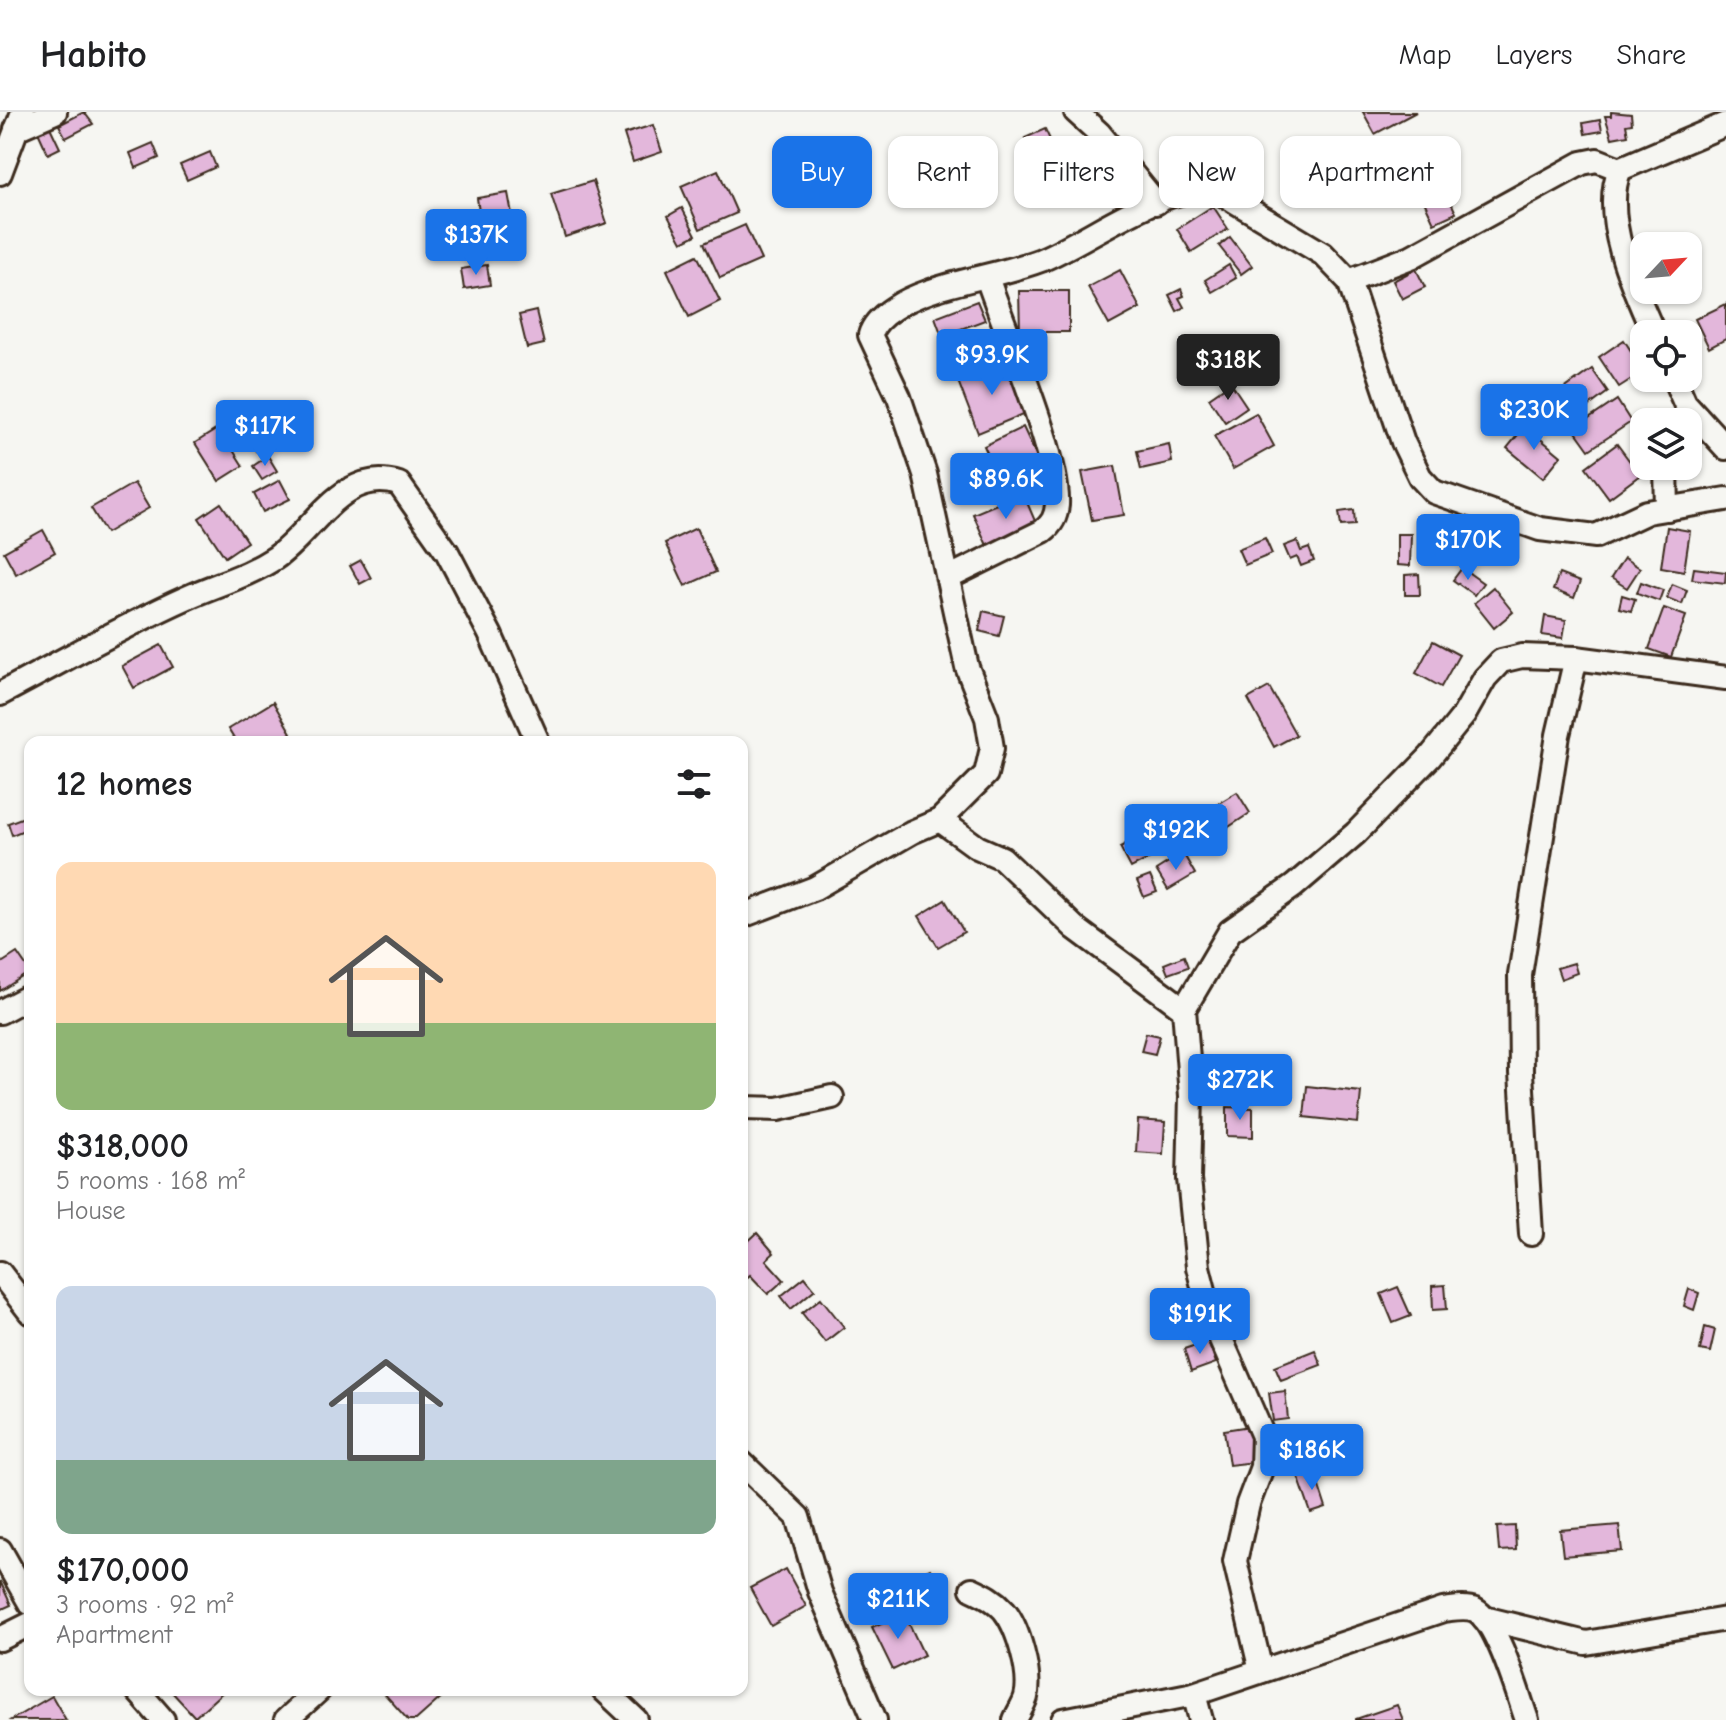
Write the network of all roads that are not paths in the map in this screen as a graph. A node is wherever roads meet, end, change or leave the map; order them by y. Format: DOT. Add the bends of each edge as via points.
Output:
graph roads {
  1 [pos="55,112"];
  2 [pos="1076,112"];
  3 [pos="20,120"];
  4 [pos="1726,124"];
  5 [pos="1620,169"];
  6 [pos="0,173"];
  7 [pos="1156,203"];
  8 [pos="987,277"];
  9 [pos="1349,281"];
  10 [pos="1648,320"];
  11 [pos="1702,429"];
  12 [pos="1726,448"];
  13 [pos="1666,480"];
  14 [pos="1726,499"];
  15 [pos="1667,509"];
  16 [pos="948,578"];
  17 [pos="1576,658"];
  18 [pos="1726,678"];
  19 [pos="0,694"];
  20 [pos="535,736"];
  21 [pos="940,820"];
  22 [pos="748,914"];
  23 [pos="24,999"];
  24 [pos="1184,1009"];
  25 [pos="0,1012"];
  26 [pos="832,1097"];
  27 [pos="748,1108"];
  28 [pos="1531,1234"];
  29 [pos="0,1273"];
  30 [pos="24,1304"];
  31 [pos="748,1469"];
  32 [pos="0,1550"];
  33 [pos="972,1589"];
  34 [pos="24,1592"];
  35 [pos="1484,1618"];
  36 [pos="1726,1619"];
  37 [pos="24,1627"];
  38 [pos="0,1639"];
  39 [pos="1261,1671"];
  40 [pos="1194,1694"];
  41 [pos="142,1696"];
  42 [pos="312,1696"];
  43 [pos="610,1696"];
  44 [pos="163,1720"];
  45 [pos="286,1720"];
  46 [pos="636,1720"];
  47 [pos="875,1720"];
  48 [pos="1015,1720"];
  49 [pos="1063,1720"];
  50 [pos="1201,1720"];
  51 [pos="1527,1720"];
  1 -- 3 [label="street"];
  2 -- 7 [label="street"];
  3 -- 6 [label="street"];
  4 -- 5 [label="street"];
  5 -- 9 [label="street" via="1597,160 1582,163 1424,251"];
  5 -- 10 [label="street" via="1613,203 1630,279"];
  7 -- 8 [label="street" via="1040,260"];
  7 -- 9 [label="street" via="1198,187 1216,190 1323,254"];
  8 -- 16 [label="street" via="1050,462 1057,504 1052,523 1043,531"];
  8 -- 16 [label="street" via="927,292 887,313 870,335 899,397 925,474"];
  9 -- 15 [label="street" via="1403,442 1434,492 1540,529 1596,536 1647,512"];
  11 -- 12 [label="street"];
  13 -- 15 [label="street"];
  14 -- 15 [label="street"];
  16 -- 21 [label="street" via="992,748 986,774"];
  17 -- 18 [label="street"];
  17 -- 24 [label="street" via="1522,656 1501,661 1430,757 1356,833 1230,931"];
  17 -- 28 [label="street" via="1558,735 1520,975"];
  19 -- 20 [label="street" via="186,598 245,576 278,555 355,484 386,480 399,484 447,552"];
  21 -- 22 [label="street" via="815,888"];
  21 -- 24 [label="street" via="1002,858 1075,928"];
  23 -- 25 [label="street"];
  24 -- 39 [label="street" via="1191,1096 1189,1179 1198,1267 1210,1314 1263,1436 1262,1467 1235,1561"];
  26 -- 27 [label="street" via="778,1109"];
  29 -- 30 [label="street"];
  31 -- 47 [label="street" via="798,1517 825,1605"];
  32 -- 34 [label="street"];
  33 -- 48 [label="street" via="992,1598 1014,1632 1027,1695"];
  35 -- 36 [label="street" via="1586,1643"];
  35 -- 39 [label="street" via="1466,1608 1443,1610"];
  35 -- 51 [label="street"];
  37 -- 38 [label="street"];
  39 -- 40 [label="street"];
  40 -- 49 [label="street"];
  40 -- 50 [label="street"];
  41 -- 44 [label="street"];
  42 -- 45 [label="street"];
  43 -- 46 [label="street"];
}
